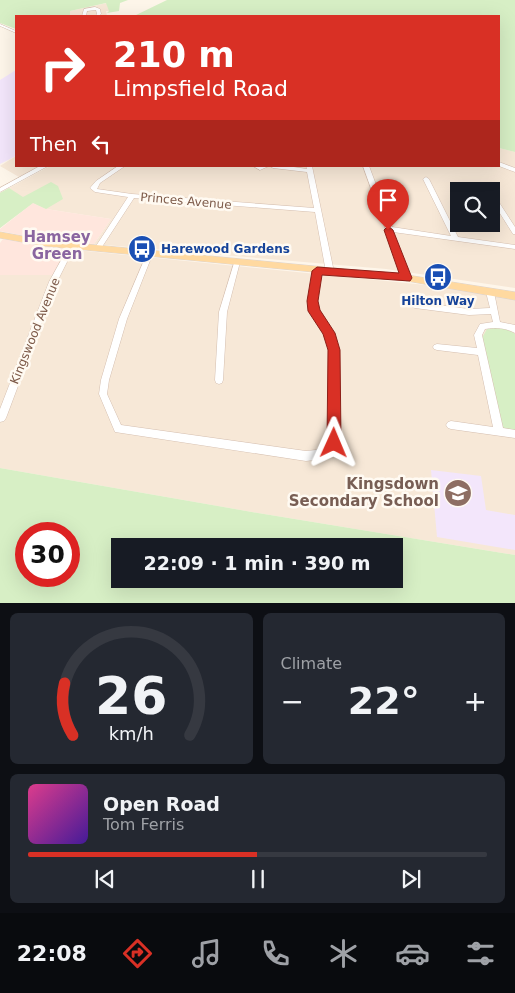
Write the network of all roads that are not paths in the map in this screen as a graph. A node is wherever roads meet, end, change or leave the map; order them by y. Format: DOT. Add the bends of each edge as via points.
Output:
graph roads {
  1 [pos="84,15"];
  2 [pos="98,15"];
  3 [pos="0,25"];
  4 [pos="15,32"];
  5 [pos="500,164"];
  6 [pos="43,167"];
  7 [pos="120,167"];
  8 [pos="285,167"];
  9 [pos="366,167"];
  10 [pos="309,169"];
  11 [pos="515,170"];
  12 [pos="426,179"];
  13 [pos="0,190"];
  14 [pos="132,196"];
  15 [pos="500,208"];
  16 [pos="317,210"];
  17 [pos="388,230"];
  18 [pos="515,232"];
  19 [pos="0,235"];
  20 [pos="456,239"];
  21 [pos="72,246"];
  22 [pos="515,247"];
  23 [pos="98,248"];
  24 [pos="150,253"];
  25 [pos="237,262"];
  26 [pos="317,271"];
  27 [pos="330,272"];
  28 [pos="406,278"];
  29 [pos="490,292"];
  30 [pos="515,296"];
  31 [pos="419,304"];
  32 [pos="493,311"];
  33 [pos="497,324"];
  34 [pos="515,330"];
  35 [pos="437,347"];
  36 [pos="481,352"];
  37 [pos="219,380"];
  38 [pos="0,418"];
  39 [pos="451,425"];
  40 [pos="499,432"];
  41 [pos="515,434"];
  1 -- 2 [label="street" via="85,10 96,8"];
  3 -- 4 [label="street"];
  5 -- 11 [label="street"];
  6 -- 13 [label="street"];
  7 -- 14 [label="street, Princes Avenue" via="93,188 100,192"];
  8 -- 10 [label="street"];
  9 -- 17 [label="street"];
  10 -- 16 [label="street"];
  12 -- 20 [label="street"];
  14 -- 16 [label="street, Princes Avenue"];
  14 -- 23 [label="street"];
  15 -- 18 [label="street"];
  16 -- 27 [label="street"];
  17 -- 20 [label="street"];
  17 -- 28 [label="street"];
  19 -- 21 [label="main road"];
  20 -- 22 [label="street"];
  21 -- 23 [label="main road"];
  21 -- 38 [label="street, Kingswood Avenue" via="53,282"];
  23 -- 24 [label="main road"];
  24 -- 25 [label="main road"];
  24 -- 26 [label="street" via="120,327 104,380 103,394 118,429 306,456 314,456 334,443 334,350 326,327 314,311 312,301"];
  25 -- 26 [label="main road"];
  25 -- 37 [label="street" via="223,312"];
  26 -- 27 [label="main road"];
  27 -- 28 [label="main road"];
  28 -- 29 [label="main road"];
  29 -- 30 [label="main road"];
  29 -- 32 [label="street"];
  31 -- 32 [label="street" via="469,312"];
  32 -- 33 [label="street"];
  33 -- 34 [label="street"];
  33 -- 36 [label="street" via="483,326 478,335"];
  35 -- 36 [label="street"];
  36 -- 40 [label="street"];
  39 -- 40 [label="street"];
  40 -- 41 [label="street"];
}
